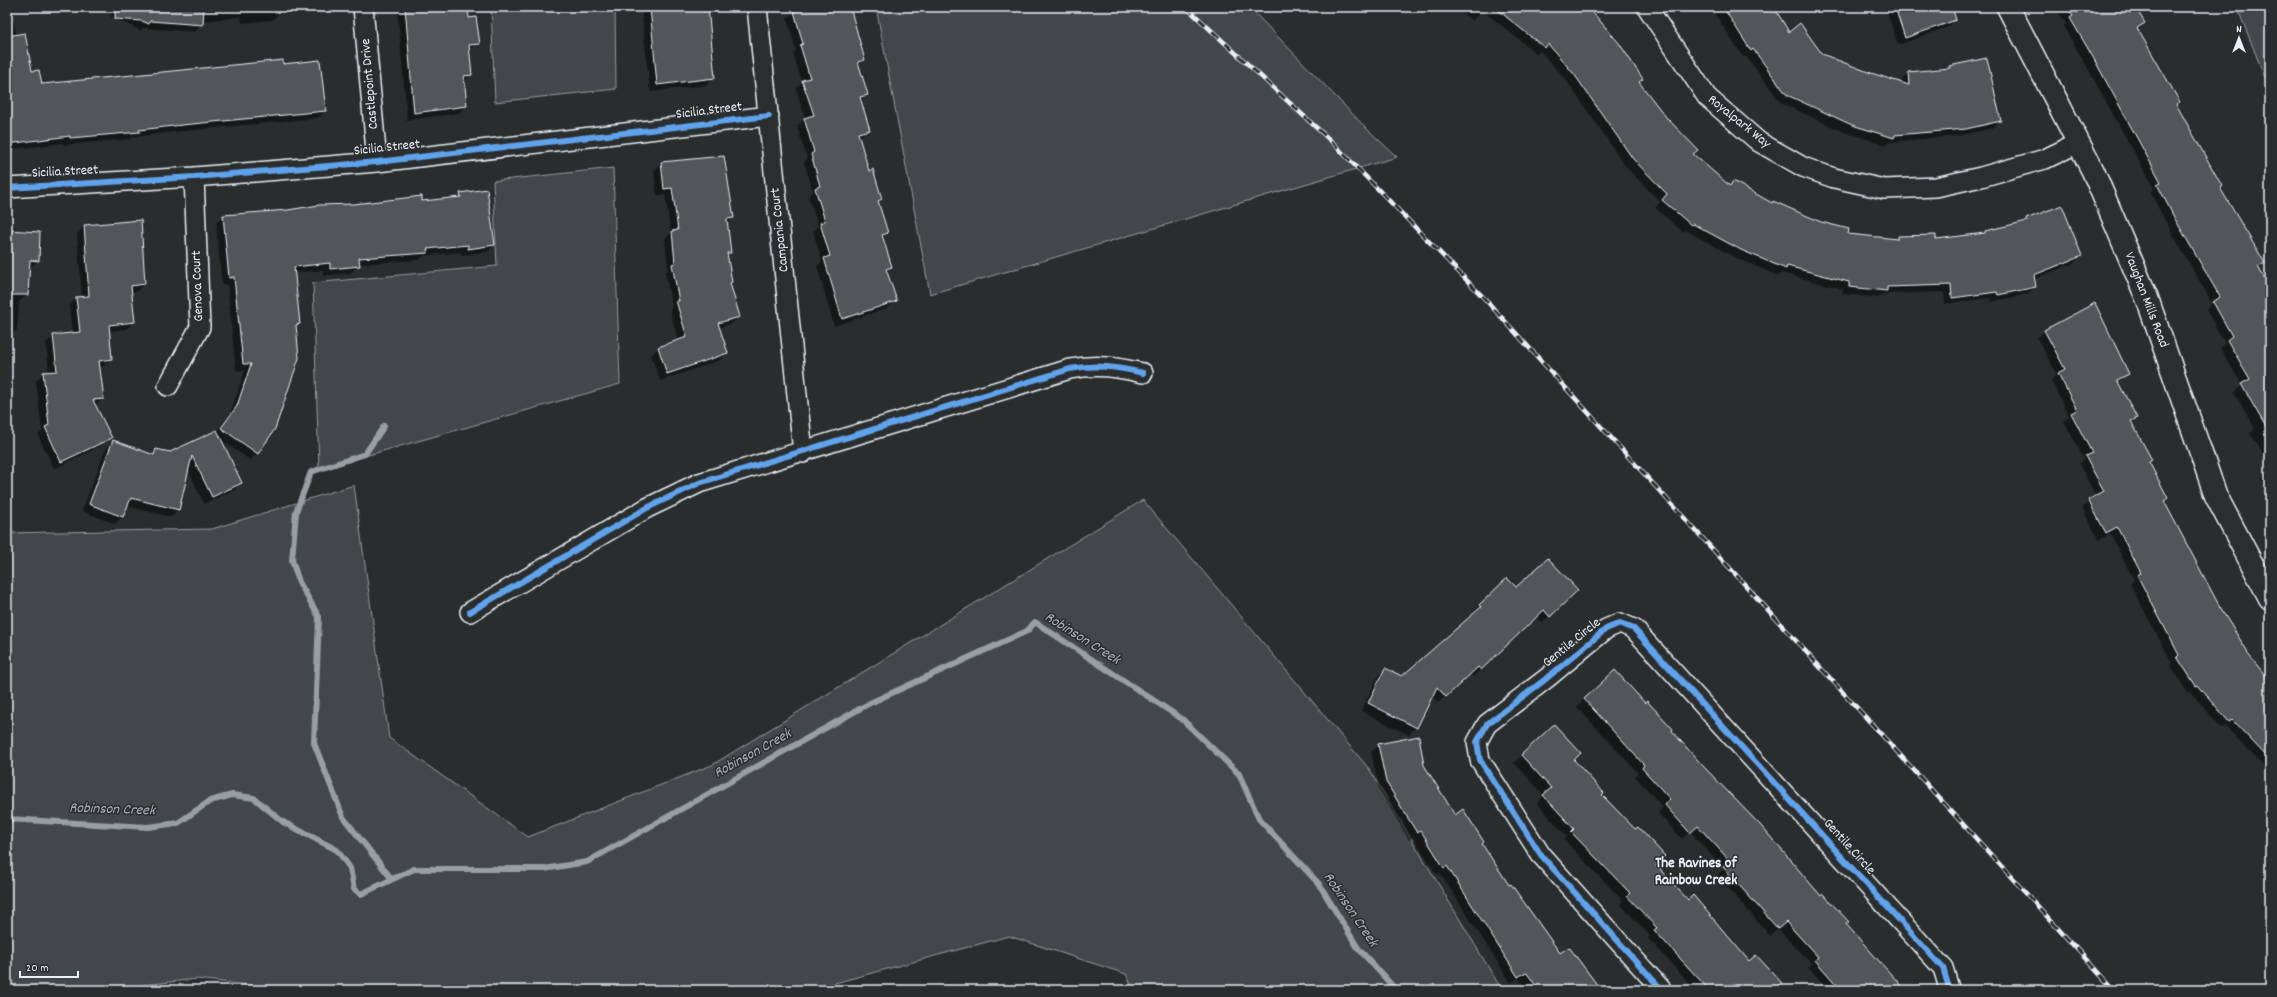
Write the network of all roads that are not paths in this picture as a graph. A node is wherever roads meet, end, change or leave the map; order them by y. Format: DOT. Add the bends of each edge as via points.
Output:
graph roads {
  1 [pos="362,7"];
  2 [pos="758,7"];
  3 [pos="1647,7"];
  4 [pos="2008,7"];
  5 [pos="769,116"];
  6 [pos="2078,143"];
  7 [pos="377,162"];
  8 [pos="194,177"];
  9 [pos="7,188"];
  10 [pos="1143,373"];
  11 [pos="168,386"];
  12 [pos="803,453"];
  13 [pos="2270,598"];
  14 [pos="470,612"];
  15 [pos="1662,990"];
  16 [pos="1948,990"];
  1 -- 7 [label="street, Castlepoint Drive"];
  2 -- 5 [label="street, Campania Court"];
  3 -- 6 [label="street, Royalpark Way" via="1707,97 1759,142 1803,167 1834,178 1884,189 1936,187 2045,159"];
  4 -- 6 [label="street, Vaughan Mills Road"];
  5 -- 7 [label="street, Sicilia Street"];
  5 -- 12 [label="street, Campania Court"];
  6 -- 13 [label="street, Vaughan Mills Road" via="2093,171 2148,298 2216,496"];
  7 -- 8 [label="street, Sicilia Street"];
  8 -- 9 [label="street, Sicilia Street"];
  8 -- 11 [label="street, Genova Court" via="200,327"];
  10 -- 12 [label="street" via="1114,366 1092,365 1070,369"];
  12 -- 14 [label="street" via="699,484 647,508"];
  15 -- 16 [label="street, Gentile Circle" via="1541,855 1480,760 1477,742 1487,724 1606,629 1620,623 1634,629 1943,968"];
}
